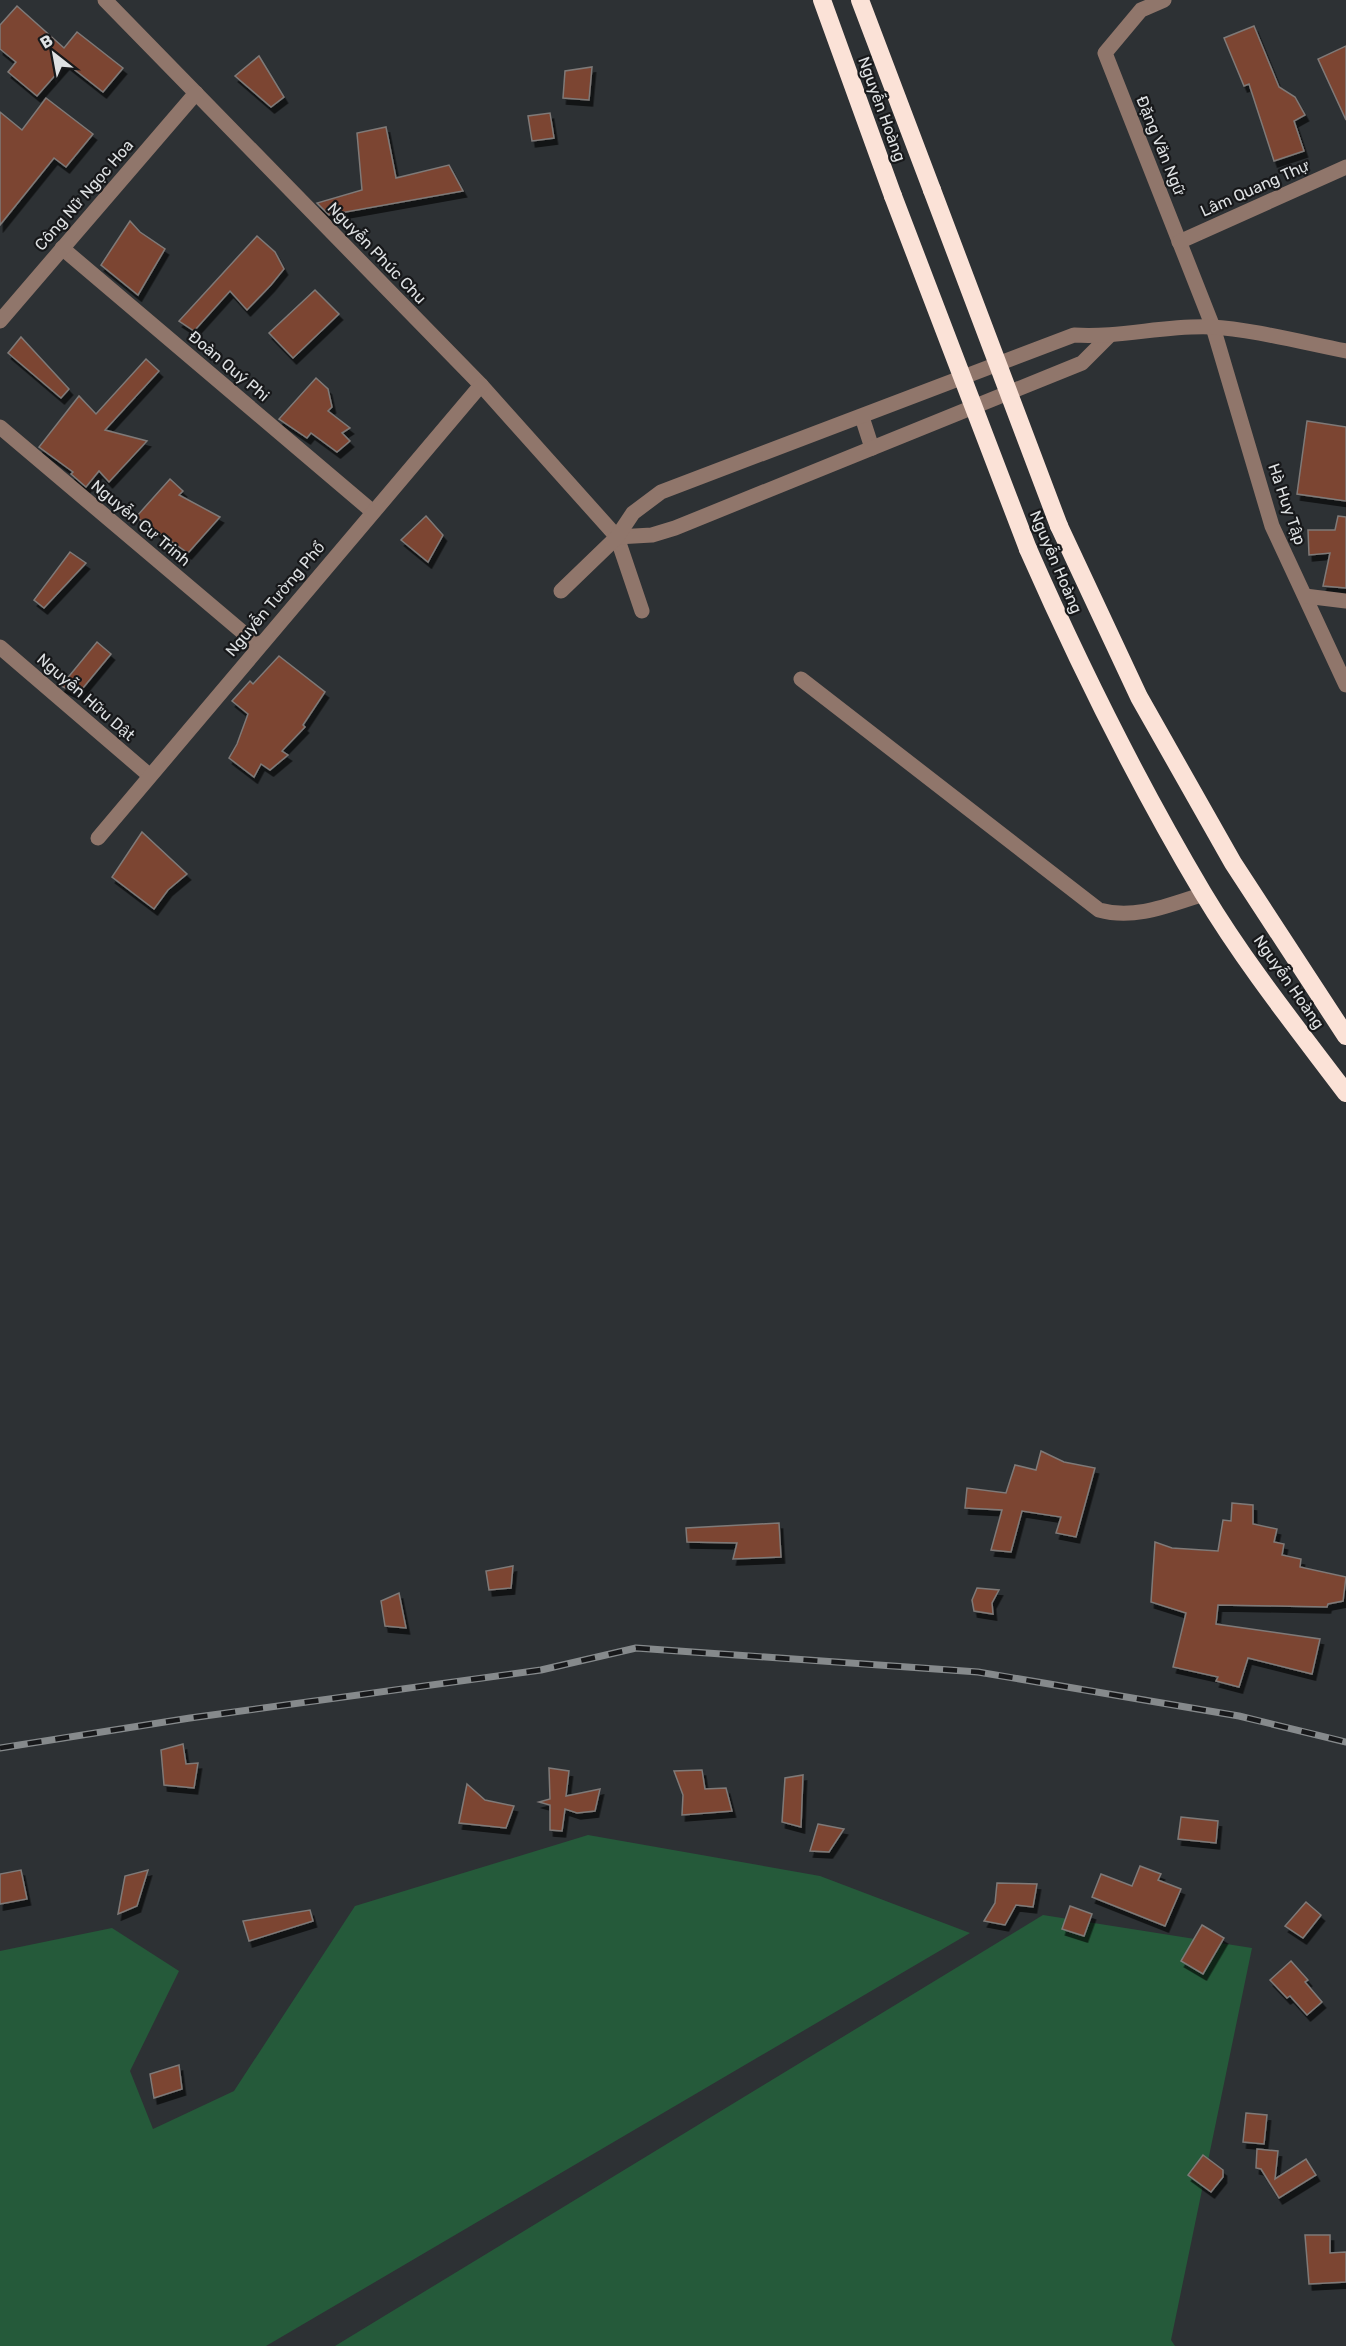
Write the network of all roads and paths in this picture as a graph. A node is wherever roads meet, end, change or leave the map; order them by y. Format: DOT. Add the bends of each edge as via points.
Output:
graph roads {
  1 [pos="105,0"];
  2 [pos="822,0"];
  3 [pos="860,0"];
  4 [pos="1164,0"];
  5 [pos="196,93"];
  6 [pos="1346,167"];
  7 [pos="1179,242"];
  8 [pos="62,248"];
  9 [pos="0,321"];
  10 [pos="1213,327"];
  11 [pos="1108,337"];
  12 [pos="1346,351"];
  13 [pos="481,385"];
  14 [pos="862,417"];
  15 [pos="0,427"];
  16 [pos="872,448"];
  17 [pos="373,512"];
  18 [pos="616,537"];
  19 [pos="561,591"];
  20 [pos="1305,596"];
  21 [pos="1346,601"];
  22 [pos="642,611"];
  23 [pos="259,646"];
  24 [pos="0,647"];
  25 [pos="801,678"];
  26 [pos="1346,685"];
  27 [pos="149,775"];
  28 [pos="98,838"];
  29 [pos="1204,894"];
  30 [pos="1346,1036"];
  31 [pos="1346,1093"];
  1 -- 5 [label="street, Nguyễn Phúc Chu"];
  2 -- 29 [label="highway, Nguyễn Hoàng, bridge" via="1029,549 1109,725"];
  3 -- 30 [label="highway, Nguyễn Hoàng, bridge" via="1059,526 1139,697 1233,863"];
  4 -- 7 [label="street, Đặng Văn Ngữ" via="1141,10 1105,53"];
  5 -- 8 [label="street, Công Nữ Ngọc Hoa"];
  5 -- 13 [label="street, Nguyễn Phúc Chu"];
  6 -- 7 [label="street, Lâm Quang Thự"];
  7 -- 10 [label="street, Đặng Văn Ngữ"];
  8 -- 9 [label="street, Công Nữ Ngọc Hoa"];
  8 -- 17 [label="street, Đoàn Quý Phi"];
  10 -- 11 [label="street" via="1149,328"];
  10 -- 12 [label="street"];
  10 -- 20 [label="street, Hà Huy Tập" via="1272,526"];
  11 -- 14 [label="street" via="1074,336"];
  11 -- 16 [label="street" via="1082,363"];
  13 -- 17 [label="street, Nguyễn Tường Phổ"];
  13 -- 18 [label="street, Nguyễn Phúc Chu"];
  14 -- 16 [label="street"];
  14 -- 18 [label="street" via="662,492 633,513"];
  15 -- 23 [label="street, Nguyễn Cư Trinh"];
  16 -- 18 [label="street" via="675,528 652,535"];
  17 -- 23 [label="street, Nguyễn Tường Phổ"];
  18 -- 19 [label="street"];
  18 -- 22 [label="street"];
  20 -- 21 [label="street"];
  20 -- 26 [label="street, Hà Huy Tập"];
  23 -- 27 [label="street, Nguyễn Tường Phổ"];
  24 -- 27 [label="street, Nguyễn Hữu Dật"];
  25 -- 29 [label="street" via="1099,910 1140,914"];
  27 -- 28 [label="street, Nguyễn Tường Phổ"];
  29 -- 31 [label="highway, Nguyễn Hoàng"];
}
